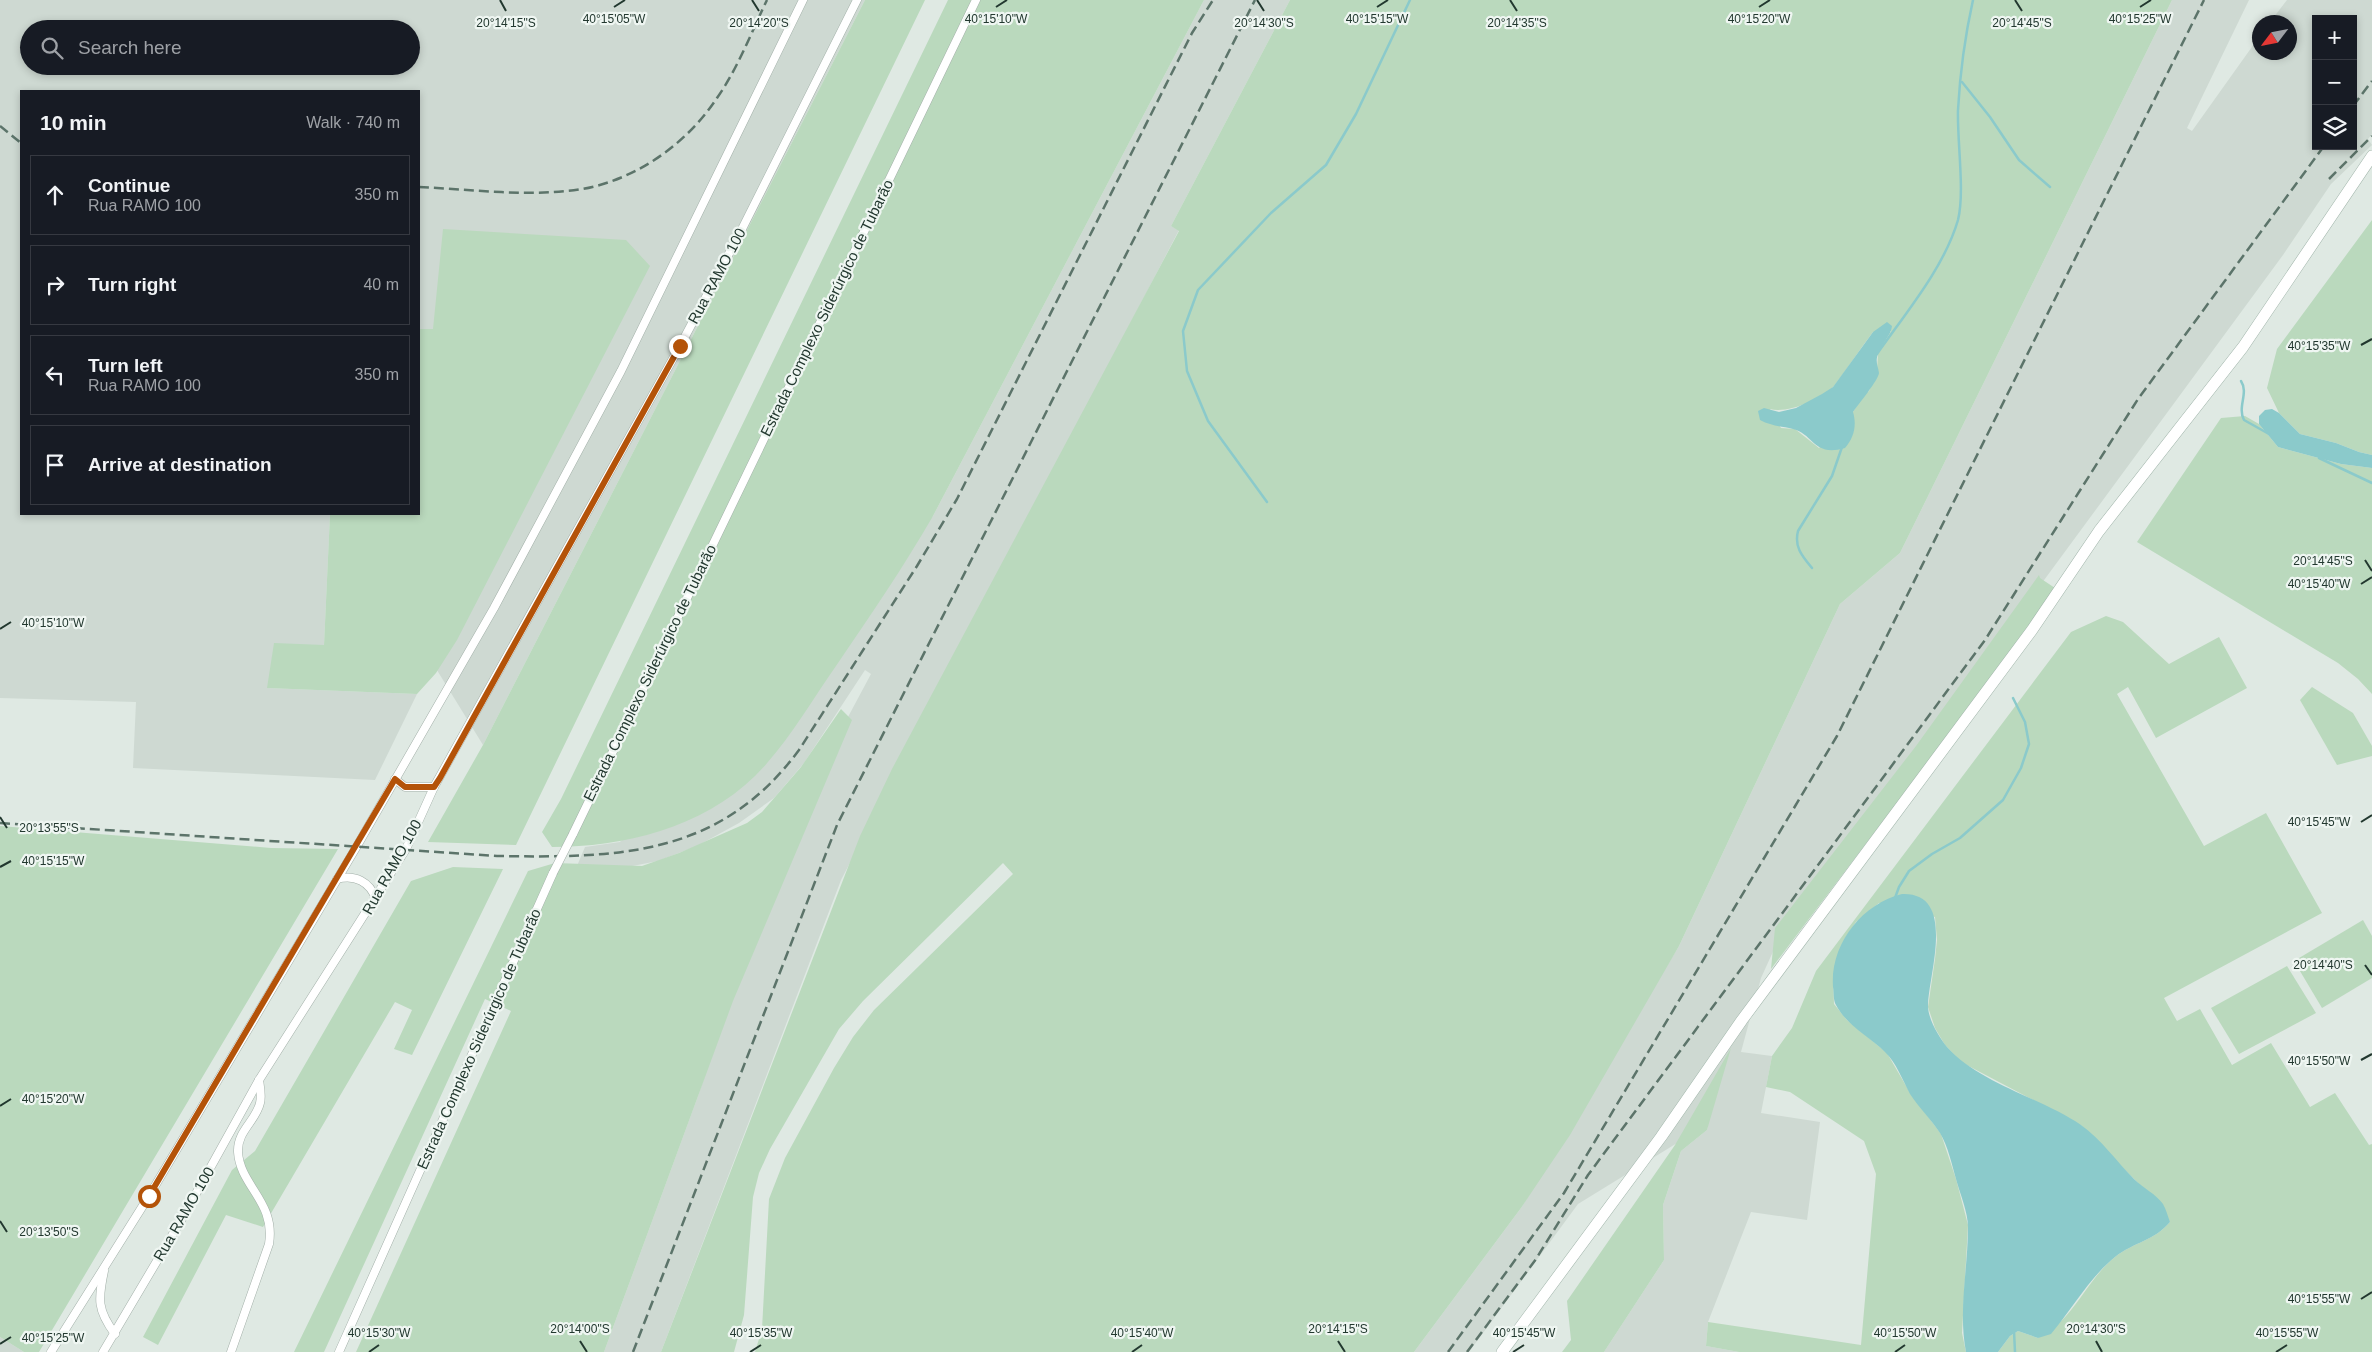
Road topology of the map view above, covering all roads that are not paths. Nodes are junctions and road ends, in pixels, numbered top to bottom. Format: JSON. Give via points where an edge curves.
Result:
{"nodes":[{"id":1,"x":803,"y":0,"type":"edge"},
{"id":2,"x":857,"y":0,"type":"edge"},
{"id":3,"x":976,"y":0,"type":"edge"},
{"id":4,"x":2372,"y":156,"type":"edge"},
{"id":5,"x":395,"y":779,"type":"junction"},
{"id":6,"x":434,"y":787,"type":"junction"},
{"id":7,"x":337,"y":879,"type":"junction"},
{"id":8,"x":376,"y":899,"type":"junction"},
{"id":9,"x":259,"y":1080,"type":"junction"},
{"id":10,"x":106,"y":1264,"type":"junction"},
{"id":11,"x":115,"y":1334,"type":"junction"},
{"id":12,"x":51,"y":1352,"type":"edge"},
{"id":13,"x":103,"y":1352,"type":"edge"},
{"id":14,"x":231,"y":1352,"type":"edge"},
{"id":15,"x":339,"y":1352,"type":"edge"},
{"id":16,"x":1502,"y":1352,"type":"edge"}],
"edges":[{"from":1,"to":5,"type":"street","via":[[559,490]]},
{"from":2,"to":6,"type":"street","name":"Rua RAMO 100","via":[[680,346]]},
{"from":3,"to":15,"type":"street","name":"Estrada Complexo Siderúrgico de Tubarão","bridge":true,"via":[[553,873]]},
{"from":4,"to":16,"type":"street","via":[[2243,347],[2099,531],[2032,630],[1742,1020],[1661,1137]]},
{"from":5,"to":6,"type":"street","via":[[405,787]]},
{"from":5,"to":7,"type":"street"},
{"from":6,"to":8,"type":"street","name":"Rua RAMO 100","via":[[406,849]]},
{"from":7,"to":8,"type":"street","via":[[361,880],[371,888]]},
{"from":7,"to":10,"type":"street"},
{"from":8,"to":9,"type":"street","name":"Rua RAMO 100"},
{"from":9,"to":11,"type":"street","name":"Rua RAMO 100"},
{"from":9,"to":14,"type":"street","via":[[260,1103],[242,1134],[238,1154],[270,1218],[272,1231]]},
{"from":10,"to":11,"type":"street","via":[[99,1294],[100,1307]]},
{"from":10,"to":12,"type":"street"},
{"from":11,"to":13,"type":"street","name":"Rua RAMO 100"}]}
